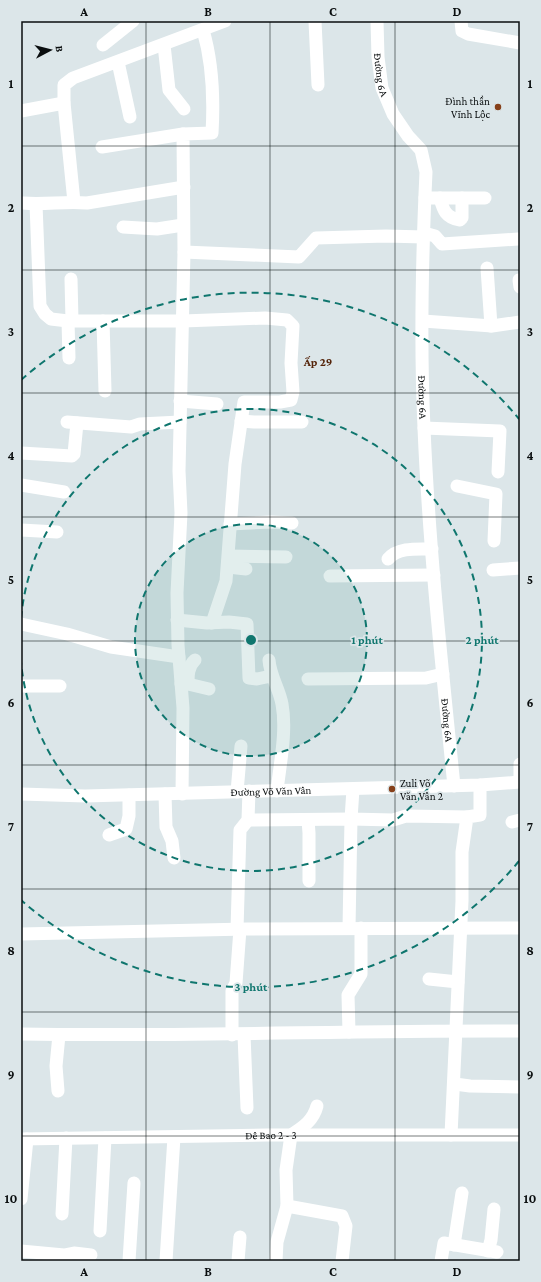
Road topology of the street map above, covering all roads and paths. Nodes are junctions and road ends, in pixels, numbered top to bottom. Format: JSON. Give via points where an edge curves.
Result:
{"nodes":[{"id":1,"x":133,"y":21,"type":"edge"},
{"id":2,"x":225,"y":21,"type":"edge"},
{"id":3,"x":315,"y":21,"type":"edge"},
{"id":4,"x":377,"y":21,"type":"edge"},
{"id":5,"x":461,"y":21,"type":"edge"},
{"id":6,"x":117,"y":26,"type":"edge"},
{"id":7,"x":202,"y":30,"type":"junction"},
{"id":8,"x":520,"y":43,"type":"edge"},
{"id":9,"x":103,"y":45,"type":"dead end"},
{"id":10,"x":164,"y":45,"type":"junction"},
{"id":11,"x":118,"y":62,"type":"junction"},
{"id":12,"x":318,"y":85,"type":"dead end"},
{"id":13,"x":64,"y":103,"type":"junction"},
{"id":14,"x":184,"y":109,"type":"dead end"},
{"id":15,"x":21,"y":111,"type":"edge"},
{"id":16,"x":130,"y":116,"type":"dead end"},
{"id":17,"x":183,"y":134,"type":"junction"},
{"id":18,"x":102,"y":147,"type":"dead end"},
{"id":19,"x":184,"y":187,"type":"junction"},
{"id":20,"x":425,"y":198,"type":"junction"},
{"id":21,"x":440,"y":198,"type":"junction"},
{"id":22,"x":462,"y":198,"type":"junction"},
{"id":23,"x":485,"y":198,"type":"dead end"},
{"id":24,"x":74,"y":202,"type":"junction"},
{"id":25,"x":183,"y":225,"type":"junction"},
{"id":26,"x":123,"y":227,"type":"dead end"},
{"id":27,"x":424,"y":235,"type":"junction"},
{"id":28,"x":518,"y":239,"type":"dead end"},
{"id":29,"x":184,"y":252,"type":"junction"},
{"id":30,"x":487,"y":268,"type":"dead end"},
{"id":31,"x":71,"y":279,"type":"dead end"},
{"id":32,"x":519,"y":320,"type":"edge"},
{"id":33,"x":70,"y":321,"type":"junction"},
{"id":34,"x":103,"y":321,"type":"junction"},
{"id":35,"x":183,"y":321,"type":"junction"},
{"id":36,"x":423,"y":321,"type":"junction"},
{"id":37,"x":491,"y":326,"type":"junction"},
{"id":38,"x":69,"y":358,"type":"dead end"},
{"id":39,"x":105,"y":391,"type":"dead end"},
{"id":40,"x":180,"y":401,"type":"junction"},
{"id":41,"x":217,"y":404,"type":"dead end"},
{"id":42,"x":241,"y":421,"type":"junction"},
{"id":43,"x":180,"y":422,"type":"junction"},
{"id":44,"x":302,"y":422,"type":"dead end"},
{"id":45,"x":424,"y":428,"type":"junction"},
{"id":46,"x":21,"y":454,"type":"edge"},
{"id":47,"x":498,"y":472,"type":"dead end"},
{"id":48,"x":21,"y":485,"type":"edge"},
{"id":49,"x":457,"y":486,"type":"dead end"},
{"id":50,"x":64,"y":492,"type":"dead end"},
{"id":51,"x":292,"y":522,"type":"dead end"},
{"id":52,"x":230,"y":524,"type":"junction"},
{"id":53,"x":21,"y":530,"type":"edge"},
{"id":54,"x":57,"y":532,"type":"dead end"},
{"id":55,"x":494,"y":541,"type":"dead end"},
{"id":56,"x":432,"y":549,"type":"junction"},
{"id":57,"x":286,"y":558,"type":"dead end"},
{"id":58,"x":388,"y":559,"type":"dead end"},
{"id":59,"x":228,"y":562,"type":"junction"},
{"id":60,"x":520,"y":568,"type":"edge"},
{"id":61,"x":246,"y":569,"type":"dead end"},
{"id":62,"x":493,"y":570,"type":"dead end"},
{"id":63,"x":434,"y":575,"type":"junction"},
{"id":64,"x":330,"y":576,"type":"dead end"},
{"id":65,"x":178,"y":620,"type":"junction"},
{"id":66,"x":212,"y":623,"type":"junction"},
{"id":67,"x":21,"y":624,"type":"edge"},
{"id":68,"x":179,"y":657,"type":"junction"},
{"id":69,"x":195,"y":660,"type":"dead end"},
{"id":70,"x":269,"y":660,"type":"dead end"},
{"id":71,"x":443,"y":674,"type":"junction"},
{"id":72,"x":271,"y":676,"type":"junction"},
{"id":73,"x":308,"y":679,"type":"dead end"},
{"id":74,"x":185,"y":684,"type":"junction"},
{"id":75,"x":21,"y":686,"type":"edge"},
{"id":76,"x":60,"y":686,"type":"dead end"},
{"id":77,"x":208,"y":689,"type":"dead end"},
{"id":78,"x":241,"y":746,"type":"dead end"},
{"id":79,"x":520,"y":764,"type":"edge"},
{"id":80,"x":520,"y":778,"type":"edge"},
{"id":81,"x":520,"y":782,"type":"edge"},
{"id":82,"x":480,"y":785,"type":"junction"},
{"id":83,"x":454,"y":786,"type":"junction"},
{"id":84,"x":353,"y":788,"type":"junction"},
{"id":85,"x":276,"y":791,"type":"junction"},
{"id":86,"x":243,"y":792,"type":"junction"},
{"id":87,"x":21,"y":794,"type":"edge"},
{"id":88,"x":165,"y":794,"type":"junction"},
{"id":89,"x":182,"y":794,"type":"junction"},
{"id":90,"x":129,"y":795,"type":"junction"},
{"id":91,"x":467,"y":817,"type":"junction"},
{"id":92,"x":351,"y":819,"type":"junction"},
{"id":93,"x":248,"y":820,"type":"junction"},
{"id":94,"x":308,"y":820,"type":"junction"},
{"id":95,"x":109,"y":835,"type":"dead end"},
{"id":96,"x":174,"y":858,"type":"dead end"},
{"id":97,"x":309,"y":881,"type":"dead end"},
{"id":98,"x":355,"y":928,"type":"junction"},
{"id":99,"x":460,"y":928,"type":"junction"},
{"id":100,"x":520,"y":928,"type":"edge"},
{"id":101,"x":238,"y":929,"type":"junction"},
{"id":102,"x":21,"y":934,"type":"edge"},
{"id":103,"x":429,"y":979,"type":"dead end"},
{"id":104,"x":458,"y":982,"type":"junction"},
{"id":105,"x":456,"y":1030,"type":"junction"},
{"id":106,"x":520,"y":1031,"type":"edge"},
{"id":107,"x":349,"y":1032,"type":"junction"},
{"id":108,"x":21,"y":1034,"type":"edge"},
{"id":109,"x":58,"y":1035,"type":"junction"},
{"id":110,"x":238,"y":1035,"type":"junction"},
{"id":111,"x":455,"y":1084,"type":"junction"},
{"id":112,"x":520,"y":1087,"type":"edge"},
{"id":113,"x":58,"y":1091,"type":"dead end"},
{"id":114,"x":317,"y":1106,"type":"dead end"},
{"id":115,"x":247,"y":1108,"type":"dead end"},
{"id":116,"x":291,"y":1135,"type":"junction"},
{"id":117,"x":451,"y":1135,"type":"junction"},
{"id":118,"x":520,"y":1135,"type":"edge"},
{"id":119,"x":174,"y":1137,"type":"junction"},
{"id":120,"x":66,"y":1138,"type":"junction"},
{"id":121,"x":105,"y":1138,"type":"junction"},
{"id":122,"x":24,"y":1139,"type":"edge"},
{"id":123,"x":134,"y":1183,"type":"dead end"},
{"id":124,"x":462,"y":1193,"type":"dead end"},
{"id":125,"x":21,"y":1199,"type":"edge"},
{"id":126,"x":287,"y":1206,"type":"junction"},
{"id":127,"x":494,"y":1209,"type":"dead end"},
{"id":128,"x":62,"y":1214,"type":"dead end"},
{"id":129,"x":100,"y":1231,"type":"dead end"},
{"id":130,"x":240,"y":1237,"type":"dead end"},
{"id":131,"x":454,"y":1245,"type":"junction"},
{"id":132,"x":21,"y":1251,"type":"edge"},
{"id":133,"x":91,"y":1255,"type":"dead end"},
{"id":134,"x":64,"y":1258,"type":"edge"},
{"id":135,"x":130,"y":1261,"type":"edge"},
{"id":136,"x":166,"y":1261,"type":"edge"},
{"id":137,"x":238,"y":1261,"type":"edge"},
{"id":138,"x":276,"y":1261,"type":"edge"},
{"id":139,"x":342,"y":1261,"type":"edge"},
{"id":140,"x":441,"y":1261,"type":"edge"}],
"edges":[{"from":1,"to":6,"type":"street"},
{"from":2,"to":7,"type":"street"},
{"from":3,"to":12,"type":"street"},
{"from":4,"to":20,"type":"street","name":"Đường 6A","via":[[382,88],[393,114],[421,150],[426,172]]},
{"from":5,"to":8,"type":"street","via":[[462,31],[468,34]]},
{"from":6,"to":9,"type":"street"},
{"from":7,"to":10,"type":"street"},
{"from":7,"to":17,"type":"street","via":[[208,50],[211,79],[212,133]]},
{"from":10,"to":11,"type":"street"},
{"from":10,"to":14,"type":"street","via":[[169,90]]},
{"from":11,"to":13,"type":"street","via":[[73,78],[64,85]]},
{"from":11,"to":16,"type":"street"},
{"from":13,"to":15,"type":"street"},
{"from":13,"to":24,"type":"street"},
{"from":17,"to":18,"type":"street"},
{"from":17,"to":19,"type":"street"},
{"from":19,"to":24,"type":"street","via":[[87,203]]},
{"from":19,"to":25,"type":"street"},
{"from":20,"to":21,"type":"street"},
{"from":20,"to":27,"type":"street","name":"Đường 6A"},
{"from":21,"to":22,"type":"street"},
{"from":21,"to":22,"type":"street","via":[[444,212],[452,219],[460,220]]},
{"from":22,"to":23,"type":"street"},
{"from":24,"to":33,"type":"street","via":[[29,204],[40,306],[51,319]]},
{"from":25,"to":26,"type":"street","via":[[157,229]]},
{"from":25,"to":29,"type":"street"},
{"from":27,"to":28,"type":"street","via":[[435,236],[442,244]]},
{"from":27,"to":29,"type":"street","via":[[316,238],[299,257]]},
{"from":27,"to":36,"type":"street","name":"Đường 6A"},
{"from":29,"to":35,"type":"street"},
{"from":30,"to":37,"type":"street"},
{"from":31,"to":33,"type":"street"},
{"from":32,"to":37,"type":"street"},
{"from":33,"to":34,"type":"street"},
{"from":33,"to":38,"type":"street"},
{"from":34,"to":35,"type":"street"},
{"from":34,"to":39,"type":"street"},
{"from":35,"to":40,"type":"street"},
{"from":35,"to":42,"type":"street","via":[[264,318],[287,320],[293,326],[291,400],[244,402]]},
{"from":36,"to":37,"type":"street"},
{"from":36,"to":45,"type":"street","name":"Đường 6A"},
{"from":40,"to":41,"type":"street"},
{"from":40,"to":43,"type":"street"},
{"from":42,"to":44,"type":"street"},
{"from":42,"to":52,"type":"street"},
{"from":43,"to":46,"type":"street","via":[[140,424],[131,427],[72,422],[72,456]]},
{"from":43,"to":65,"type":"street"},
{"from":45,"to":47,"type":"street","via":[[500,431]]},
{"from":45,"to":56,"type":"street","name":"Đường 6A"},
{"from":48,"to":50,"type":"street"},
{"from":49,"to":55,"type":"street","via":[[496,494]]},
{"from":51,"to":52,"type":"street"},
{"from":52,"to":59,"type":"street"},
{"from":53,"to":54,"type":"street"},
{"from":56,"to":58,"type":"street","via":[[404,550],[393,553]]},
{"from":56,"to":63,"type":"street","name":"Đường 6A"},
{"from":57,"to":59,"type":"street"},
{"from":59,"to":61,"type":"street"},
{"from":59,"to":66,"type":"street","via":[[226,581]]},
{"from":60,"to":62,"type":"street"},
{"from":63,"to":64,"type":"street"},
{"from":63,"to":71,"type":"street","name":"Đường 6A"},
{"from":65,"to":66,"type":"street"},
{"from":65,"to":68,"type":"street"},
{"from":66,"to":72,"type":"street","via":[[247,624],[249,678]]},
{"from":67,"to":68,"type":"street","via":[[111,647]]},
{"from":68,"to":74,"type":"street"},
{"from":69,"to":74,"type":"street"},
{"from":70,"to":72,"type":"street"},
{"from":71,"to":73,"type":"street","via":[[426,678]]},
{"from":71,"to":83,"type":"street","name":"Đường 6A"},
{"from":72,"to":85,"type":"street","via":[[282,705],[283,731]]},
{"from":74,"to":77,"type":"street"},
{"from":74,"to":89,"type":"street"},
{"from":75,"to":76,"type":"street"},
{"from":78,"to":86,"type":"street"},
{"from":79,"to":80,"type":"street"},
{"from":81,"to":82,"type":"street","name":"Đường Võ Văn Vân"},
{"from":82,"to":83,"type":"street","name":"Đường Võ Văn Vân"},
{"from":82,"to":91,"type":"street","via":[[480,815]]},
{"from":83,"to":84,"type":"street","name":"Đường Võ Văn Vân"},
{"from":84,"to":85,"type":"street","name":"Đường Võ Văn Vân"},
{"from":84,"to":92,"type":"street"},
{"from":85,"to":86,"type":"street","name":"Đường Võ Văn Vân"},
{"from":86,"to":89,"type":"street","name":"Đường Võ Văn Vân"},
{"from":86,"to":93,"type":"street"},
{"from":87,"to":90,"type":"street","name":"Đường Võ Văn Vân","via":[[69,797]]},
{"from":88,"to":89,"type":"street","name":"Đường Võ Văn Vân"},
{"from":88,"to":90,"type":"street","name":"Đường Võ Văn Vân"},
{"from":88,"to":96,"type":"street","via":[[166,828],[172,841]]},
{"from":90,"to":95,"type":"street","via":[[126,829]]},
{"from":91,"to":92,"type":"street","via":[[406,816],[393,820]]},
{"from":91,"to":99,"type":"street","via":[[462,852]]},
{"from":92,"to":94,"type":"street"},
{"from":92,"to":98,"type":"street"},
{"from":93,"to":94,"type":"street"},
{"from":93,"to":101,"type":"street","via":[[240,830]]},
{"from":94,"to":97,"type":"street"},
{"from":98,"to":99,"type":"street"},
{"from":98,"to":101,"type":"street"},
{"from":98,"to":107,"type":"street","via":[[361,974],[348,995]]},
{"from":99,"to":100,"type":"street"},
{"from":99,"to":104,"type":"street"},
{"from":101,"to":102,"type":"street"},
{"from":101,"to":110,"type":"street","via":[[236,983],[232,991]]},
{"from":103,"to":104,"type":"street"},
{"from":104,"to":105,"type":"street"},
{"from":105,"to":106,"type":"street"},
{"from":105,"to":107,"type":"street"},
{"from":105,"to":111,"type":"street"},
{"from":107,"to":110,"type":"street"},
{"from":108,"to":109,"type":"street"},
{"from":109,"to":110,"type":"street"},
{"from":109,"to":113,"type":"street"},
{"from":110,"to":115,"type":"street"},
{"from":111,"to":112,"type":"street"},
{"from":111,"to":117,"type":"street"},
{"from":114,"to":116,"type":"street","via":[[315,1115],[309,1122]]},
{"from":116,"to":117,"type":"street","name":"Đê Bao 2 - 3"},
{"from":116,"to":119,"type":"street","name":"Đê Bao 2 - 3"},
{"from":116,"to":126,"type":"street","via":[[286,1170]]},
{"from":117,"to":118,"type":"street","name":"Đê Bao 2 - 3"},
{"from":119,"to":121,"type":"street","name":"Đê Bao 2 - 3"},
{"from":119,"to":136,"type":"street"},
{"from":120,"to":121,"type":"street","name":"Đê Bao 2 - 3"},
{"from":120,"to":122,"type":"street","name":"Đê Bao 2 - 3"},
{"from":120,"to":128,"type":"street"},
{"from":121,"to":129,"type":"street"},
{"from":122,"to":125,"type":"street"},
{"from":123,"to":135,"type":"street"},
{"from":124,"to":131,"type":"street"},
{"from":126,"to":138,"type":"street","via":[[277,1242]]},
{"from":126,"to":139,"type":"street","via":[[342,1216],[346,1226]]},
{"from":127,"to":131,"type":"street","via":[[492,1251]]},
{"from":130,"to":137,"type":"street"},
{"from":131,"to":140,"type":"street","via":[[444,1243]]},
{"from":132,"to":134,"type":"street"},
{"from":133,"to":134,"type":"street","via":[[74,1253]]}]}
